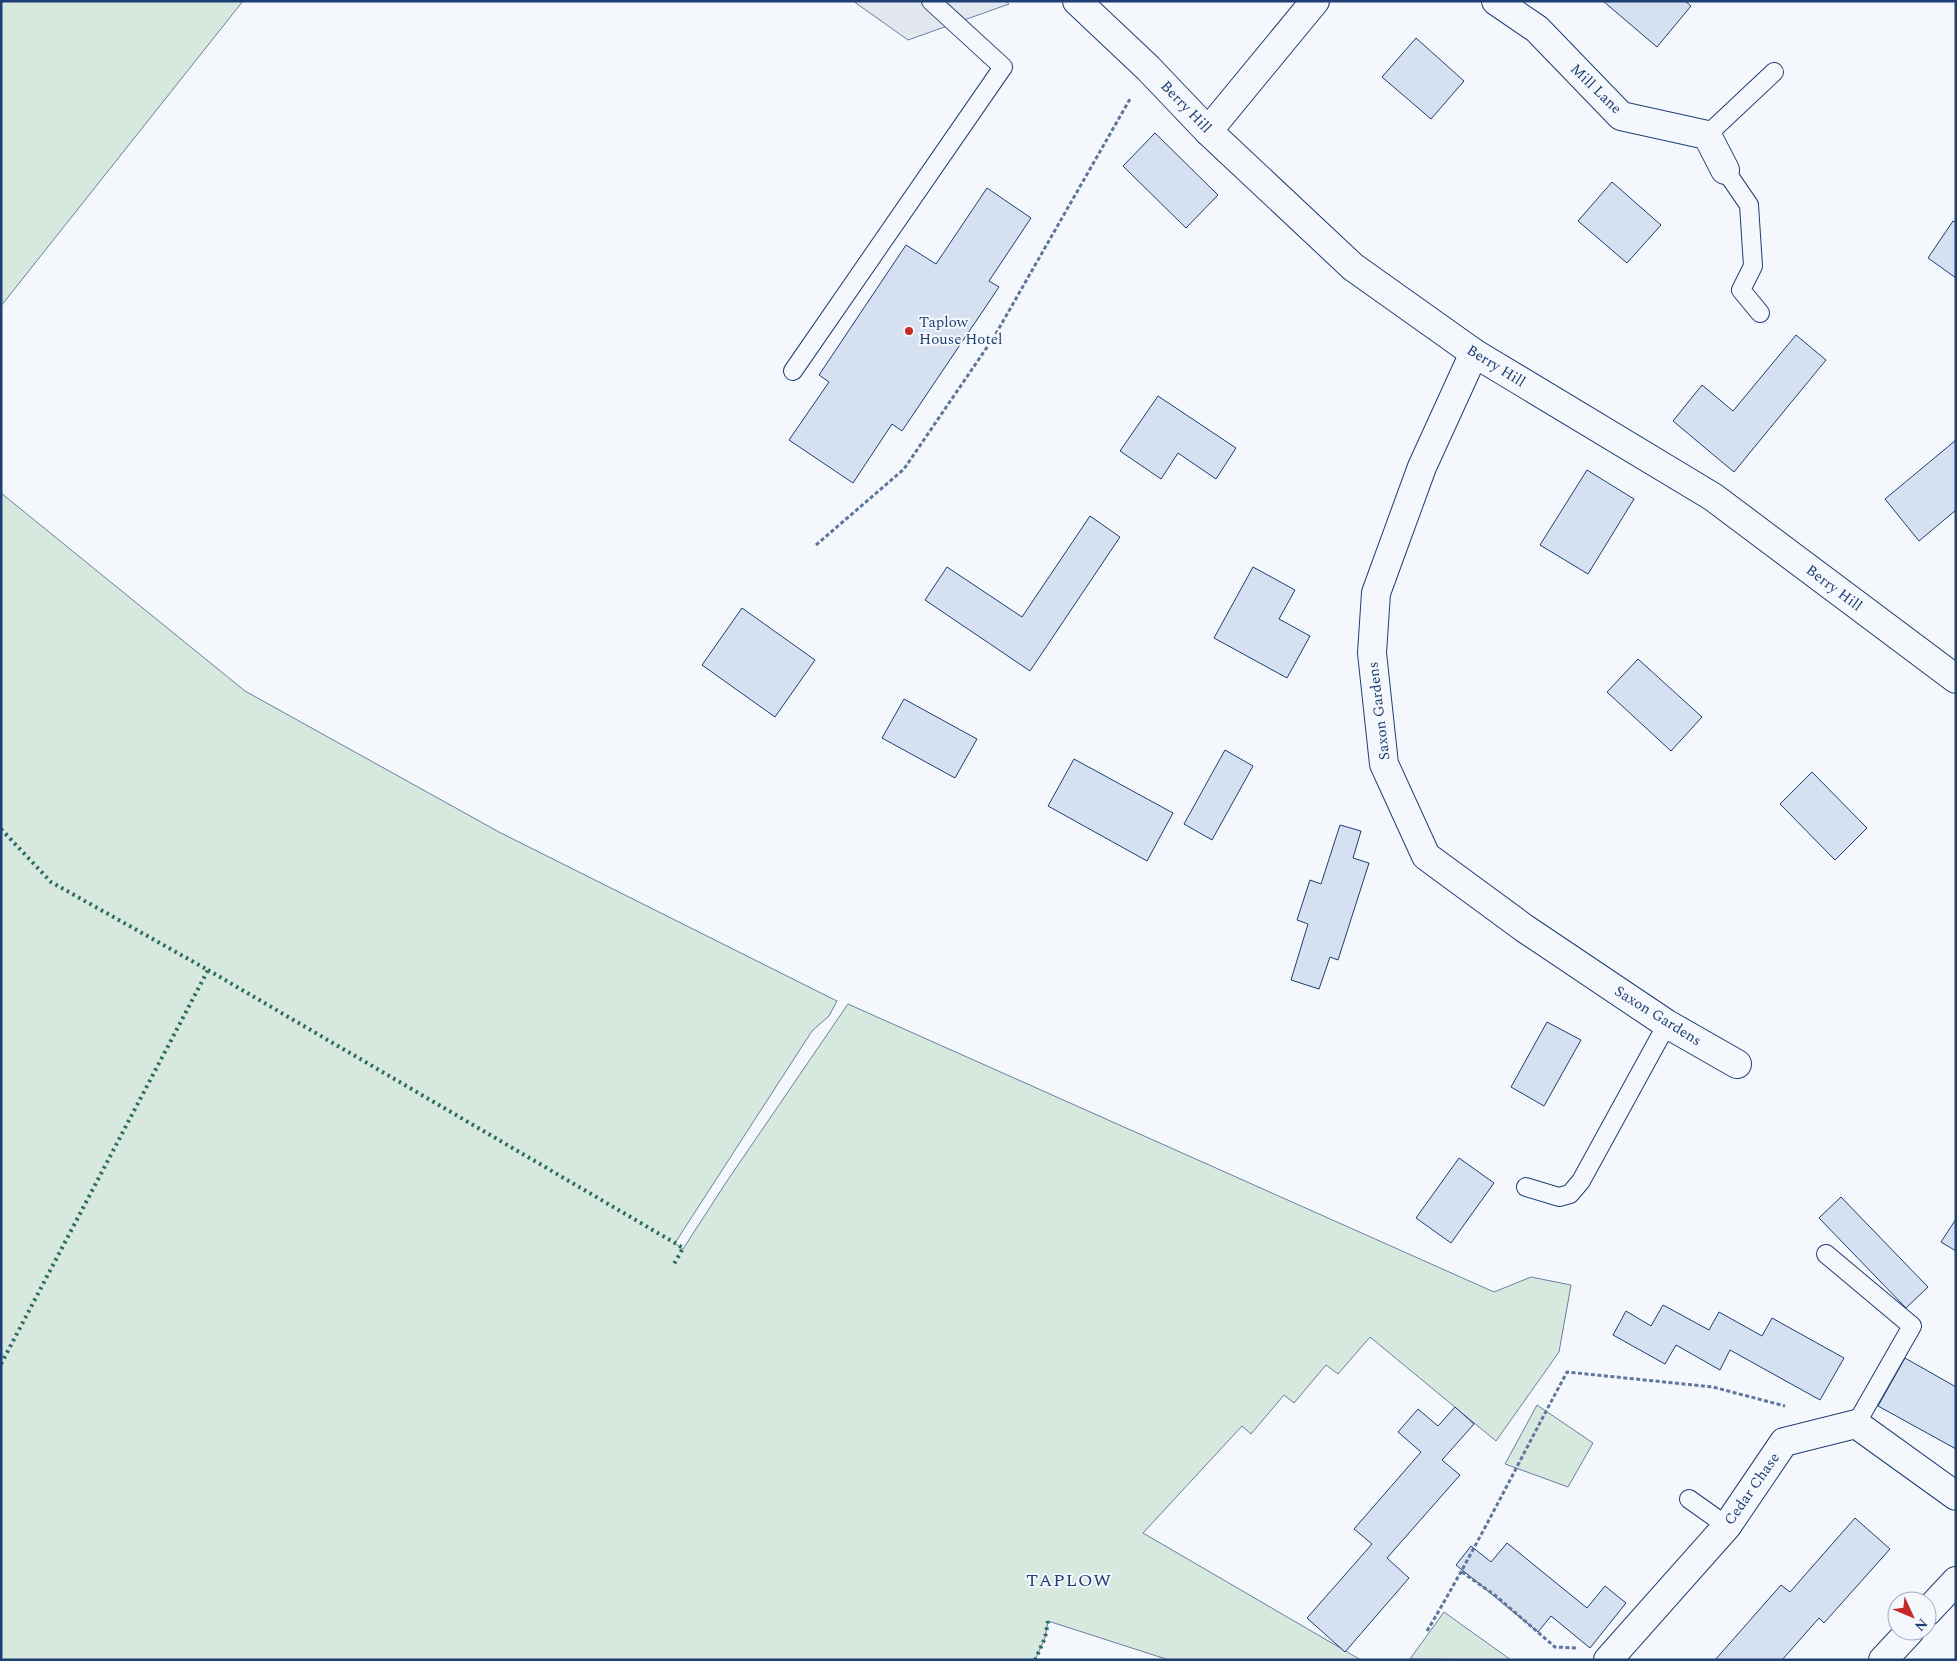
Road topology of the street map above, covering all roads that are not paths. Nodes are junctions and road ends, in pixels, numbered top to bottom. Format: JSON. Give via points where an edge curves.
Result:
{"nodes":[{"id":1,"x":931,"y":1,"type":"edge"},
{"id":2,"x":1077,"y":1,"type":"edge"},
{"id":3,"x":1315,"y":1,"type":"edge"},
{"id":4,"x":1496,"y":1,"type":"edge"},
{"id":5,"x":1774,"y":72,"type":"dead end"},
{"id":6,"x":1208,"y":131,"type":"junction"},
{"id":7,"x":1707,"y":135,"type":"junction"},
{"id":8,"x":1725,"y":170,"type":"joint"},
{"id":9,"x":1760,"y":313,"type":"dead end"},
{"id":10,"x":1474,"y":353,"type":"junction"},
{"id":11,"x":793,"y":371,"type":"dead end"},
{"id":12,"x":1954,"y":674,"type":"edge"},
{"id":13,"x":1667,"y":1024,"type":"junction"},
{"id":14,"x":1737,"y":1064,"type":"dead end"},
{"id":15,"x":1526,"y":1187,"type":"dead end"},
{"id":16,"x":1826,"y":1254,"type":"dead end"},
{"id":17,"x":1856,"y":1424,"type":"junction"},
{"id":18,"x":1956,"y":1496,"type":"edge"},
{"id":19,"x":1689,"y":1499,"type":"dead end"},
{"id":20,"x":1727,"y":1526,"type":"junction"},
{"id":21,"x":1956,"y":1581,"type":"edge"},
{"id":22,"x":1937,"y":1601,"type":"edge"},
{"id":23,"x":1901,"y":1641,"type":"edge"},
{"id":24,"x":1612,"y":1654,"type":"edge"},
{"id":25,"x":1883,"y":1660,"type":"edge"}],
"edges":[{"from":1,"to":11,"type":"lane","via":[[1003,67]]},
{"from":2,"to":6,"type":"street","name":"Berry Hill"},
{"from":3,"to":6,"type":"street"},
{"from":4,"to":7,"type":"street","name":"Mill Lane","via":[[1536,29],[1621,116]]},
{"from":5,"to":7,"type":"lane"},
{"from":6,"to":10,"type":"street","name":"Berry Hill","via":[[1353,267]]},
{"from":7,"to":8,"type":"street"},
{"from":8,"to":9,"type":"lane","via":[[1749,205],[1753,266],[1741,290]]},
{"from":10,"to":12,"type":"street","name":"Berry Hill","via":[[1713,497]]},
{"from":10,"to":13,"type":"street","name":"Saxon Gardens","via":[[1422,467],[1376,593],[1372,654],[1384,764],[1426,856],[1524,928]]},
{"from":13,"to":14,"type":"street","name":"Saxon Gardens"},
{"from":13,"to":15,"type":"lane","via":[[1581,1181],[1570,1194],[1559,1197]]},
{"from":16,"to":17,"type":"lane","via":[[1912,1326]]},
{"from":17,"to":18,"type":"street"},
{"from":17,"to":20,"type":"street","name":"Cedar Chase","via":[[1784,1442]]},
{"from":19,"to":20,"type":"lane"},
{"from":20,"to":24,"type":"street","name":"Cedar Chase"},
{"from":21,"to":22,"type":"street"},
{"from":23,"to":25,"type":"street"}]}
